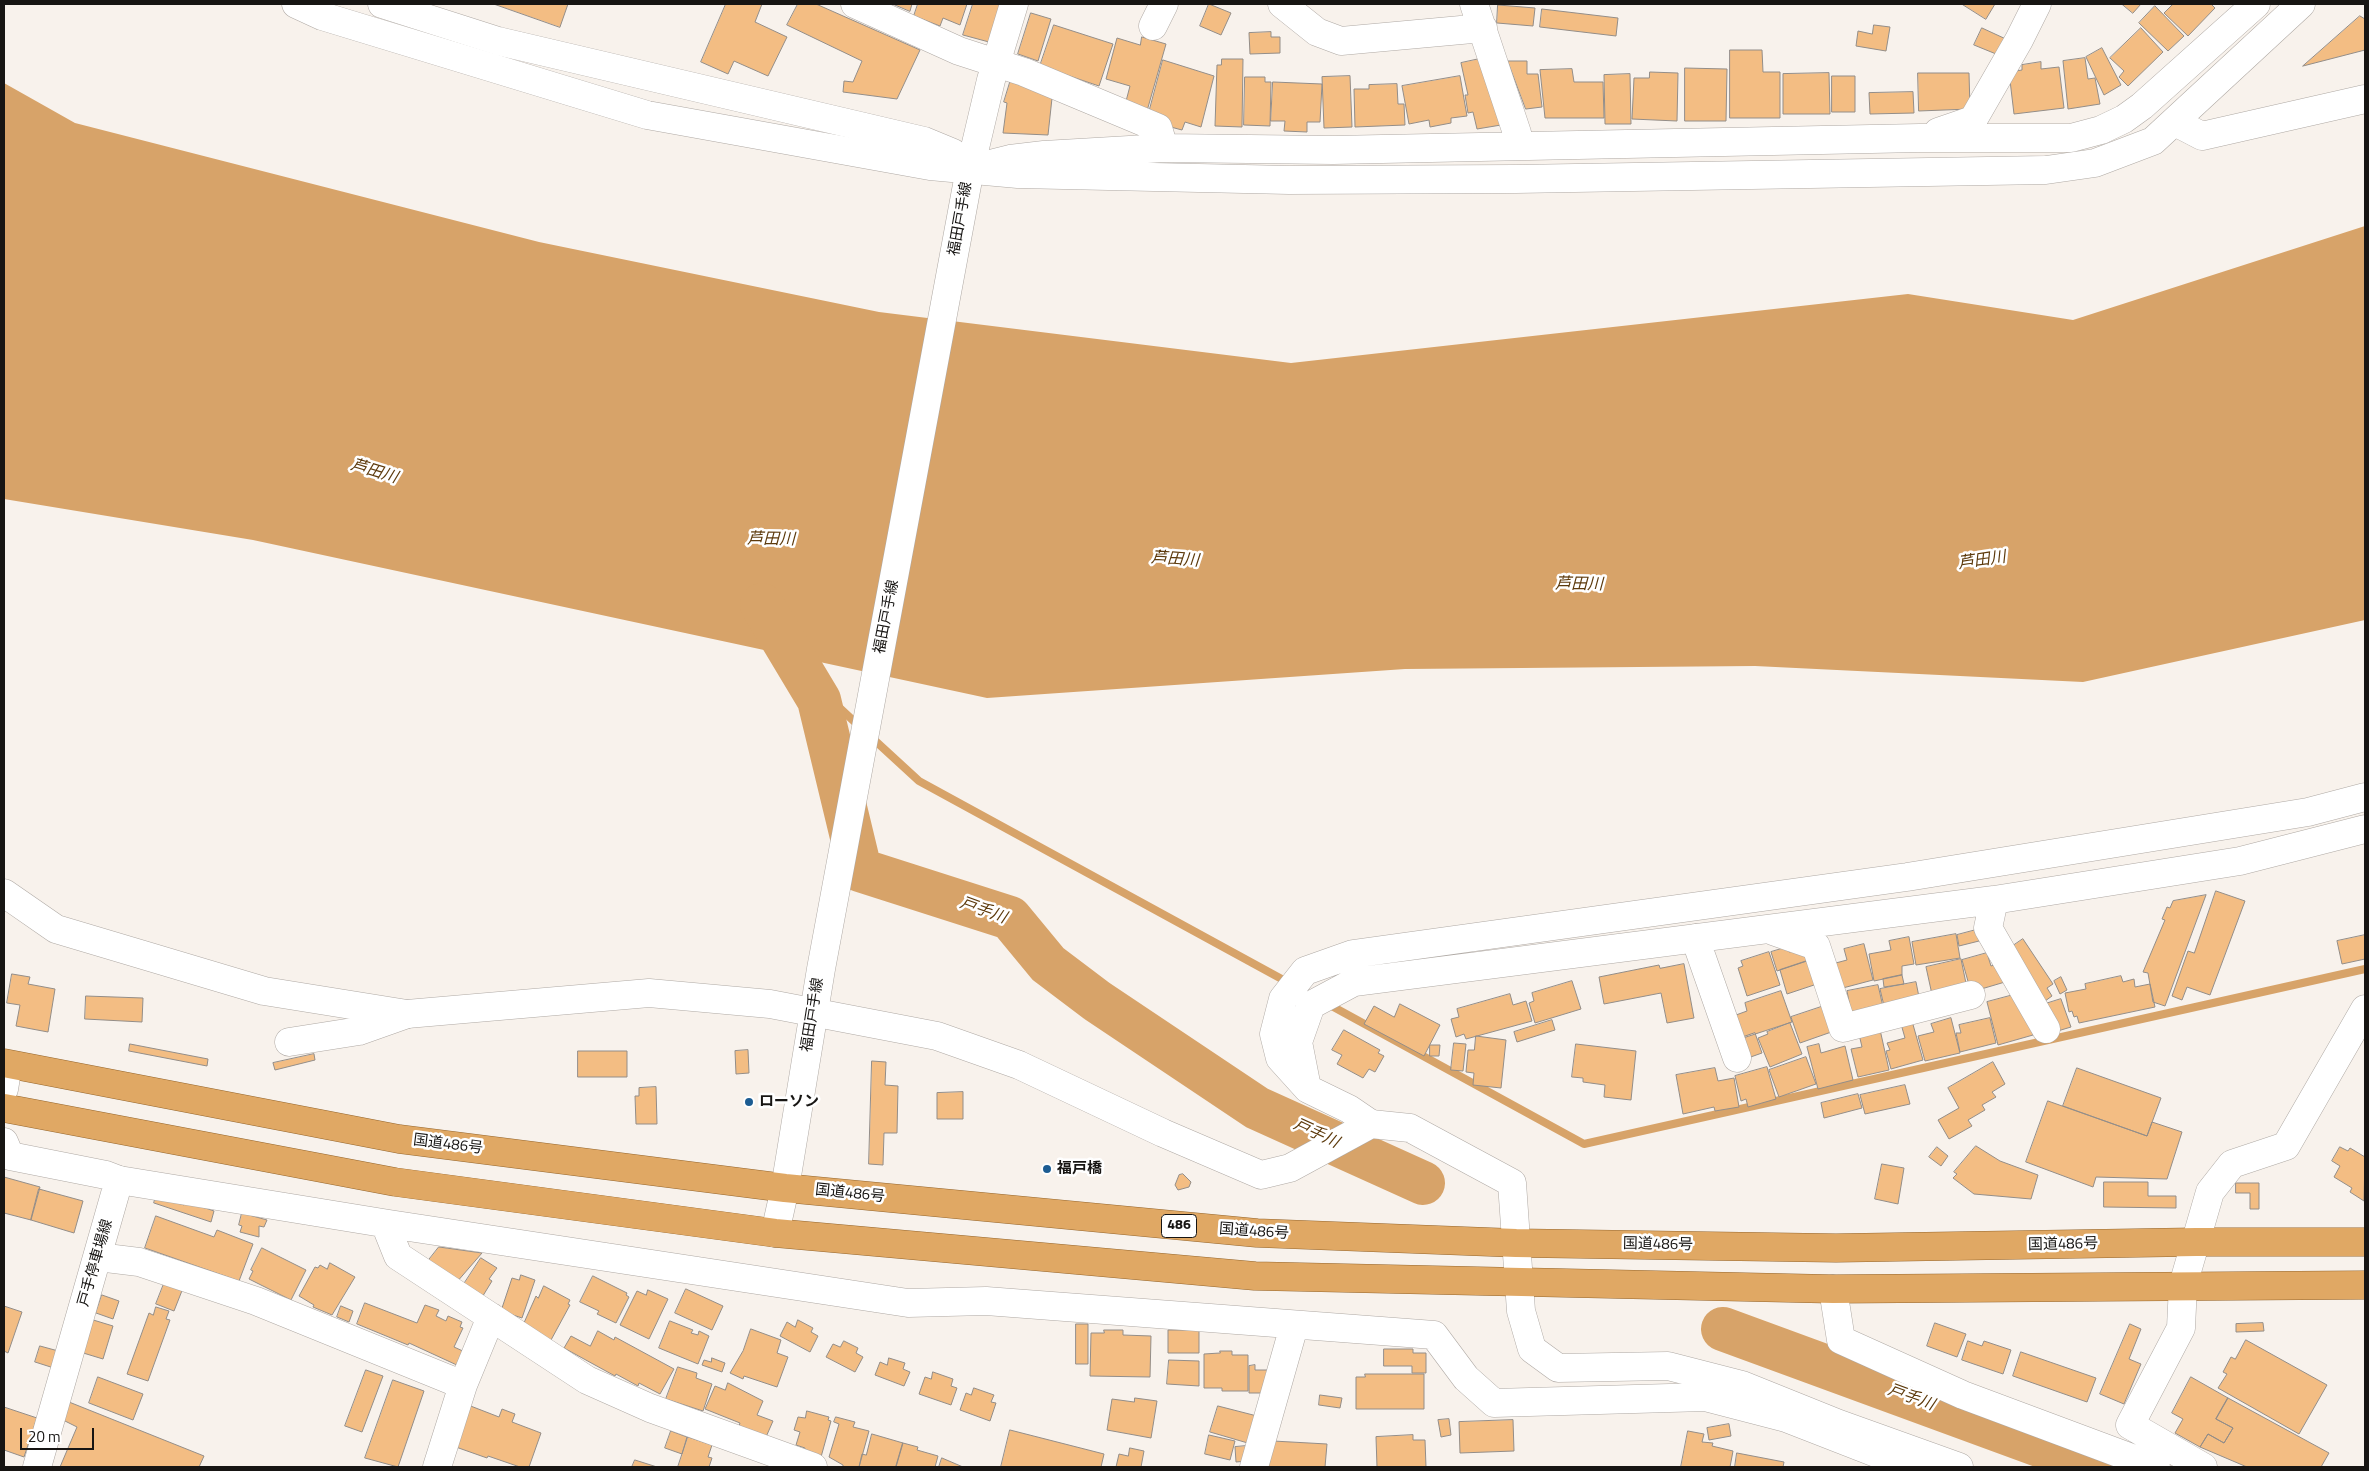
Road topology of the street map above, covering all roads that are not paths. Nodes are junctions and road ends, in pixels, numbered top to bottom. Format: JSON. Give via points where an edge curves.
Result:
{"nodes":[{"id":1,"x":296,"y":4,"type":"edge"},
{"id":2,"x":382,"y":4,"type":"edge"},
{"id":3,"x":855,"y":4,"type":"edge"},
{"id":4,"x":1014,"y":4,"type":"edge"},
{"id":5,"x":1282,"y":4,"type":"edge"},
{"id":6,"x":2037,"y":4,"type":"edge"},
{"id":7,"x":2256,"y":4,"type":"edge"},
{"id":8,"x":2301,"y":4,"type":"edge"},
{"id":9,"x":1478,"y":16,"type":"edge"},
{"id":10,"x":996,"y":63,"type":"junction"},
{"id":11,"x":2365,"y":99,"type":"edge"},
{"id":12,"x":2175,"y":122,"type":"junction"},
{"id":13,"x":1920,"y":138,"type":"junction"},
{"id":14,"x":1519,"y":145,"type":"junction"},
{"id":15,"x":1164,"y":148,"type":"junction"},
{"id":16,"x":969,"y":176,"type":"junction"},
{"id":17,"x":2365,"y":797,"type":"edge"},
{"id":18,"x":2365,"y":829,"type":"edge"},
{"id":19,"x":4,"y":893,"type":"edge"},
{"id":20,"x":1994,"y":900,"type":"junction"},
{"id":21,"x":1767,"y":929,"type":"junction"},
{"id":22,"x":1695,"y":938,"type":"junction"},
{"id":23,"x":1971,"y":996,"type":"dead end"},
{"id":24,"x":2365,"y":1010,"type":"edge"},
{"id":25,"x":814,"y":1012,"type":"junction"},
{"id":26,"x":407,"y":1014,"type":"junction"},
{"id":27,"x":2046,"y":1029,"type":"dead end"},
{"id":28,"x":289,"y":1042,"type":"dead end"},
{"id":29,"x":1737,"y":1058,"type":"dead end"},
{"id":30,"x":5,"y":1072,"type":"edge"},
{"id":31,"x":1308,"y":1089,"type":"junction"},
{"id":32,"x":4,"y":1108,"type":"edge"},
{"id":33,"x":1371,"y":1124,"type":"junction"},
{"id":34,"x":4,"y":1142,"type":"edge"},
{"id":35,"x":119,"y":1180,"type":"junction"},
{"id":36,"x":785,"y":1188,"type":"junction"},
{"id":37,"x":388,"y":1224,"type":"junction"},
{"id":38,"x":775,"y":1233,"type":"junction"},
{"id":39,"x":2196,"y":1242,"type":"junction"},
{"id":40,"x":2365,"y":1242,"type":"edge"},
{"id":41,"x":1516,"y":1243,"type":"junction"},
{"id":42,"x":98,"y":1257,"type":"junction"},
{"id":43,"x":1519,"y":1283,"type":"junction"},
{"id":44,"x":2183,"y":1285,"type":"junction"},
{"id":45,"x":2365,"y":1285,"type":"edge"},
{"id":46,"x":1833,"y":1289,"type":"junction"},
{"id":47,"x":491,"y":1317,"type":"junction"},
{"id":48,"x":1294,"y":1326,"type":"junction"},
{"id":49,"x":463,"y":1385,"type":"junction"},
{"id":50,"x":1926,"y":1464,"type":"edge"},
{"id":51,"x":37,"y":1467,"type":"edge"},
{"id":52,"x":437,"y":1467,"type":"edge"},
{"id":53,"x":813,"y":1467,"type":"edge"},
{"id":54,"x":1254,"y":1467,"type":"edge"},
{"id":55,"x":1959,"y":1467,"type":"edge"},
{"id":56,"x":2156,"y":1467,"type":"edge"},
{"id":57,"x":2203,"y":1467,"type":"edge"}],
"edges":[{"from":1,"to":16,"type":"street","via":[[322,16],[647,115],[920,164]]},
{"from":2,"to":16,"type":"street","via":[[498,41],[924,141],[953,153]]},
{"from":3,"to":10,"type":"street","via":[[959,51]]},
{"from":4,"to":10,"type":"street","name":"福田戸手線"},
{"from":5,"to":9,"type":"street","via":[[1317,32],[1341,41]]},
{"from":6,"to":13,"type":"street","via":[[2020,40],[1973,120]]},
{"from":7,"to":13,"type":"street","via":[[2142,106],[2102,130],[2071,138]]},
{"from":8,"to":12,"type":"street"},
{"from":9,"to":14,"type":"street"},
{"from":10,"to":15,"type":"street","via":[[1158,128]]},
{"from":10,"to":16,"type":"street","name":"福田戸手線"},
{"from":11,"to":12,"type":"street","via":[[2202,136]]},
{"from":12,"to":16,"type":"street","via":[[2153,141],[2095,163],[2046,170],[1516,179]]},
{"from":13,"to":14,"type":"street"},
{"from":14,"to":15,"type":"street","via":[[1333,150]]},
{"from":15,"to":16,"type":"street","via":[[1010,159]]},
{"from":16,"to":25,"type":"street","name":"福田戸手線"},
{"from":17,"to":31,"type":"street","via":[[2308,812],[1907,877],[1354,954],[1305,971],[1283,999],[1274,1034],[1280,1058]]},
{"from":18,"to":20,"type":"street","via":[[2240,861]]},
{"from":19,"to":26,"type":"street","via":[[56,929],[264,991]]},
{"from":20,"to":21,"type":"street"},
{"from":20,"to":27,"type":"street","via":[[1988,928]]},
{"from":21,"to":22,"type":"street"},
{"from":21,"to":23,"type":"street","via":[[1816,946],[1843,1028]]},
{"from":22,"to":29,"type":"street"},
{"from":22,"to":31,"type":"street","via":[[1354,982],[1311,1005],[1298,1042]]},
{"from":24,"to":39,"type":"street","via":[[2286,1146],[2232,1164],[2210,1192]]},
{"from":25,"to":26,"type":"street","via":[[770,1004],[649,993]]},
{"from":25,"to":33,"type":"street","via":[[937,1036],[1018,1065],[1162,1133],[1261,1175],[1290,1168]]},
{"from":25,"to":36,"type":"street","name":"福田戸手線"},
{"from":26,"to":28,"type":"street","via":[[359,1031]]},
{"from":30,"to":36,"type":"highway","name":"国道486号","number":"486","via":[[399,1138]]},
{"from":31,"to":33,"type":"street"},
{"from":32,"to":38,"type":"highway","via":[[395,1182]]},
{"from":33,"to":41,"type":"street","via":[[1410,1128],[1512,1183]]},
{"from":34,"to":35,"type":"street","via":[[10,1156]]},
{"from":35,"to":37,"type":"street"},
{"from":35,"to":42,"type":"street","name":"戸手停車場線"},
{"from":36,"to":38,"type":"street","name":"福田戸手線"},
{"from":36,"to":41,"type":"highway","name":"国道486号","number":"486","via":[[1257,1233]]},
{"from":37,"to":47,"type":"street","via":[[398,1256]]},
{"from":37,"to":48,"type":"street","via":[[908,1303],[986,1301]]},
{"from":38,"to":43,"type":"highway","via":[[1255,1276]]},
{"from":39,"to":40,"type":"highway","name":"国道486号","number":"486"},
{"from":39,"to":41,"type":"highway","name":"国道486号","number":"486","via":[[1836,1248]]},
{"from":39,"to":44,"type":"street"},
{"from":41,"to":43,"type":"street"},
{"from":42,"to":49,"type":"street","via":[[140,1262],[256,1300]]},
{"from":42,"to":51,"type":"street","name":"戸手停車場線"},
{"from":43,"to":46,"type":"highway"},
{"from":43,"to":50,"type":"street","via":[[1520,1311],[1532,1349],[1558,1368],[1668,1366],[1742,1385]]},
{"from":44,"to":45,"type":"highway"},
{"from":44,"to":46,"type":"highway"},
{"from":44,"to":57,"type":"street","via":[[2181,1328],[2130,1425]]},
{"from":46,"to":56,"type":"street","via":[[1841,1340],[1963,1394]]},
{"from":47,"to":49,"type":"street"},
{"from":47,"to":53,"type":"street","via":[[587,1380],[650,1408]]},
{"from":48,"to":50,"type":"street","via":[[1434,1335],[1466,1378],[1494,1403],[1705,1397],[1786,1418]]},
{"from":48,"to":54,"type":"street"},
{"from":49,"to":52,"type":"street"},
{"from":50,"to":55,"type":"street"}]}
